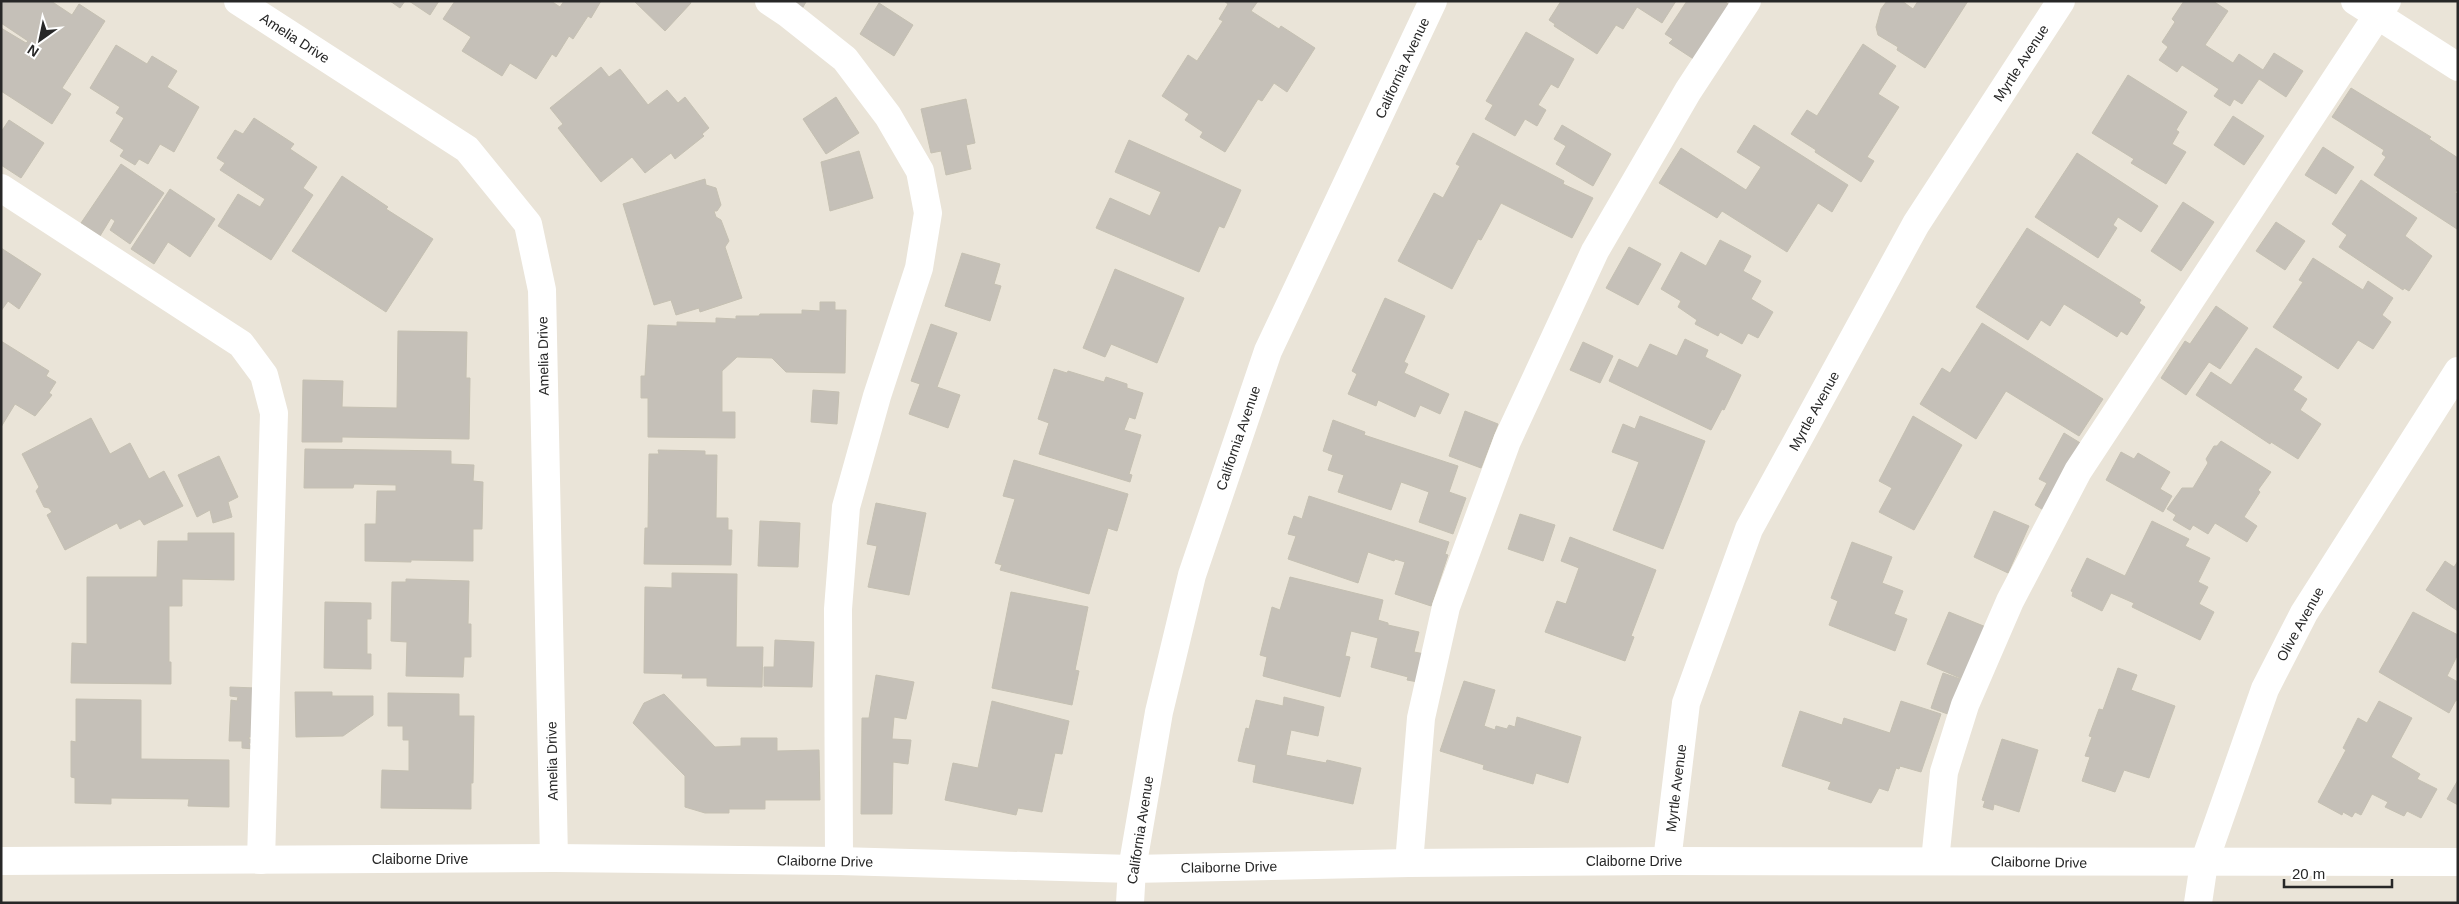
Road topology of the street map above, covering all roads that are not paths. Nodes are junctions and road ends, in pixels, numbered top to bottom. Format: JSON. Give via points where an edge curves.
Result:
{"nodes":[{"id":1,"x":238,"y":1,"type":"edge"},
{"id":2,"x":770,"y":1,"type":"edge"},
{"id":3,"x":1433,"y":1,"type":"edge"},
{"id":4,"x":1747,"y":1,"type":"edge"},
{"id":5,"x":2061,"y":1,"type":"edge"},
{"id":6,"x":2373,"y":6,"type":"edge"},
{"id":7,"x":2458,"y":67,"type":"edge"},
{"id":8,"x":1,"y":188,"type":"edge"},
{"id":9,"x":2458,"y":371,"type":"edge"},
{"id":10,"x":554,"y":858,"type":"junction"},
{"id":11,"x":261,"y":860,"type":"junction"},
{"id":12,"x":1,"y":861,"type":"edge"},
{"id":13,"x":838,"y":861,"type":"junction"},
{"id":14,"x":1667,"y":861,"type":"junction"},
{"id":15,"x":1935,"y":861,"type":"junction"},
{"id":16,"x":2458,"y":862,"type":"edge"},
{"id":17,"x":1409,"y":863,"type":"junction"},
{"id":18,"x":2204,"y":863,"type":"junction"},
{"id":19,"x":1132,"y":869,"type":"junction"},
{"id":20,"x":1130,"y":903,"type":"edge"},
{"id":21,"x":2198,"y":903,"type":"edge"}],
"edges":[{"from":1,"to":10,"type":"street","name":"Amelia Drive","via":[[467,149],[528,224],[542,290]]},
{"from":2,"to":13,"type":"street","via":[[844,59],[888,116],[920,171],[928,213],[919,268],[876,396],[846,507],[838,609]]},
{"from":3,"to":19,"type":"street","name":"California Avenue","via":[[1268,352],[1192,575],[1159,712]]},
{"from":4,"to":17,"type":"street","via":[[1688,90],[1596,251],[1507,441],[1446,607],[1421,718]]},
{"from":5,"to":14,"type":"street","name":"Myrtle Avenue","via":[[1916,224],[1749,528],[1686,703]]},
{"from":6,"to":7,"type":"street"},
{"from":6,"to":15,"type":"street","via":[[2078,471],[2010,601],[1965,705],[1944,772]]},
{"from":8,"to":11,"type":"street","via":[[241,344],[264,374],[274,412]]},
{"from":9,"to":18,"type":"street","name":"Olive Avenue","via":[[2304,613],[2265,689]]},
{"from":10,"to":11,"type":"street","name":"Claiborne Drive"},
{"from":10,"to":13,"type":"street","name":"Claiborne Drive"},
{"from":11,"to":12,"type":"street","name":"Claiborne Drive"},
{"from":13,"to":19,"type":"street","name":"Claiborne Drive"},
{"from":14,"to":15,"type":"street","name":"Claiborne Drive"},
{"from":14,"to":17,"type":"street","name":"Claiborne Drive"},
{"from":15,"to":18,"type":"street","name":"Claiborne Drive"},
{"from":16,"to":18,"type":"street","name":"Claiborne Drive"},
{"from":17,"to":19,"type":"street","name":"Claiborne Drive"},
{"from":18,"to":21,"type":"street","name":"Olive Avenue"},
{"from":19,"to":20,"type":"street","name":"California Avenue"}]}
